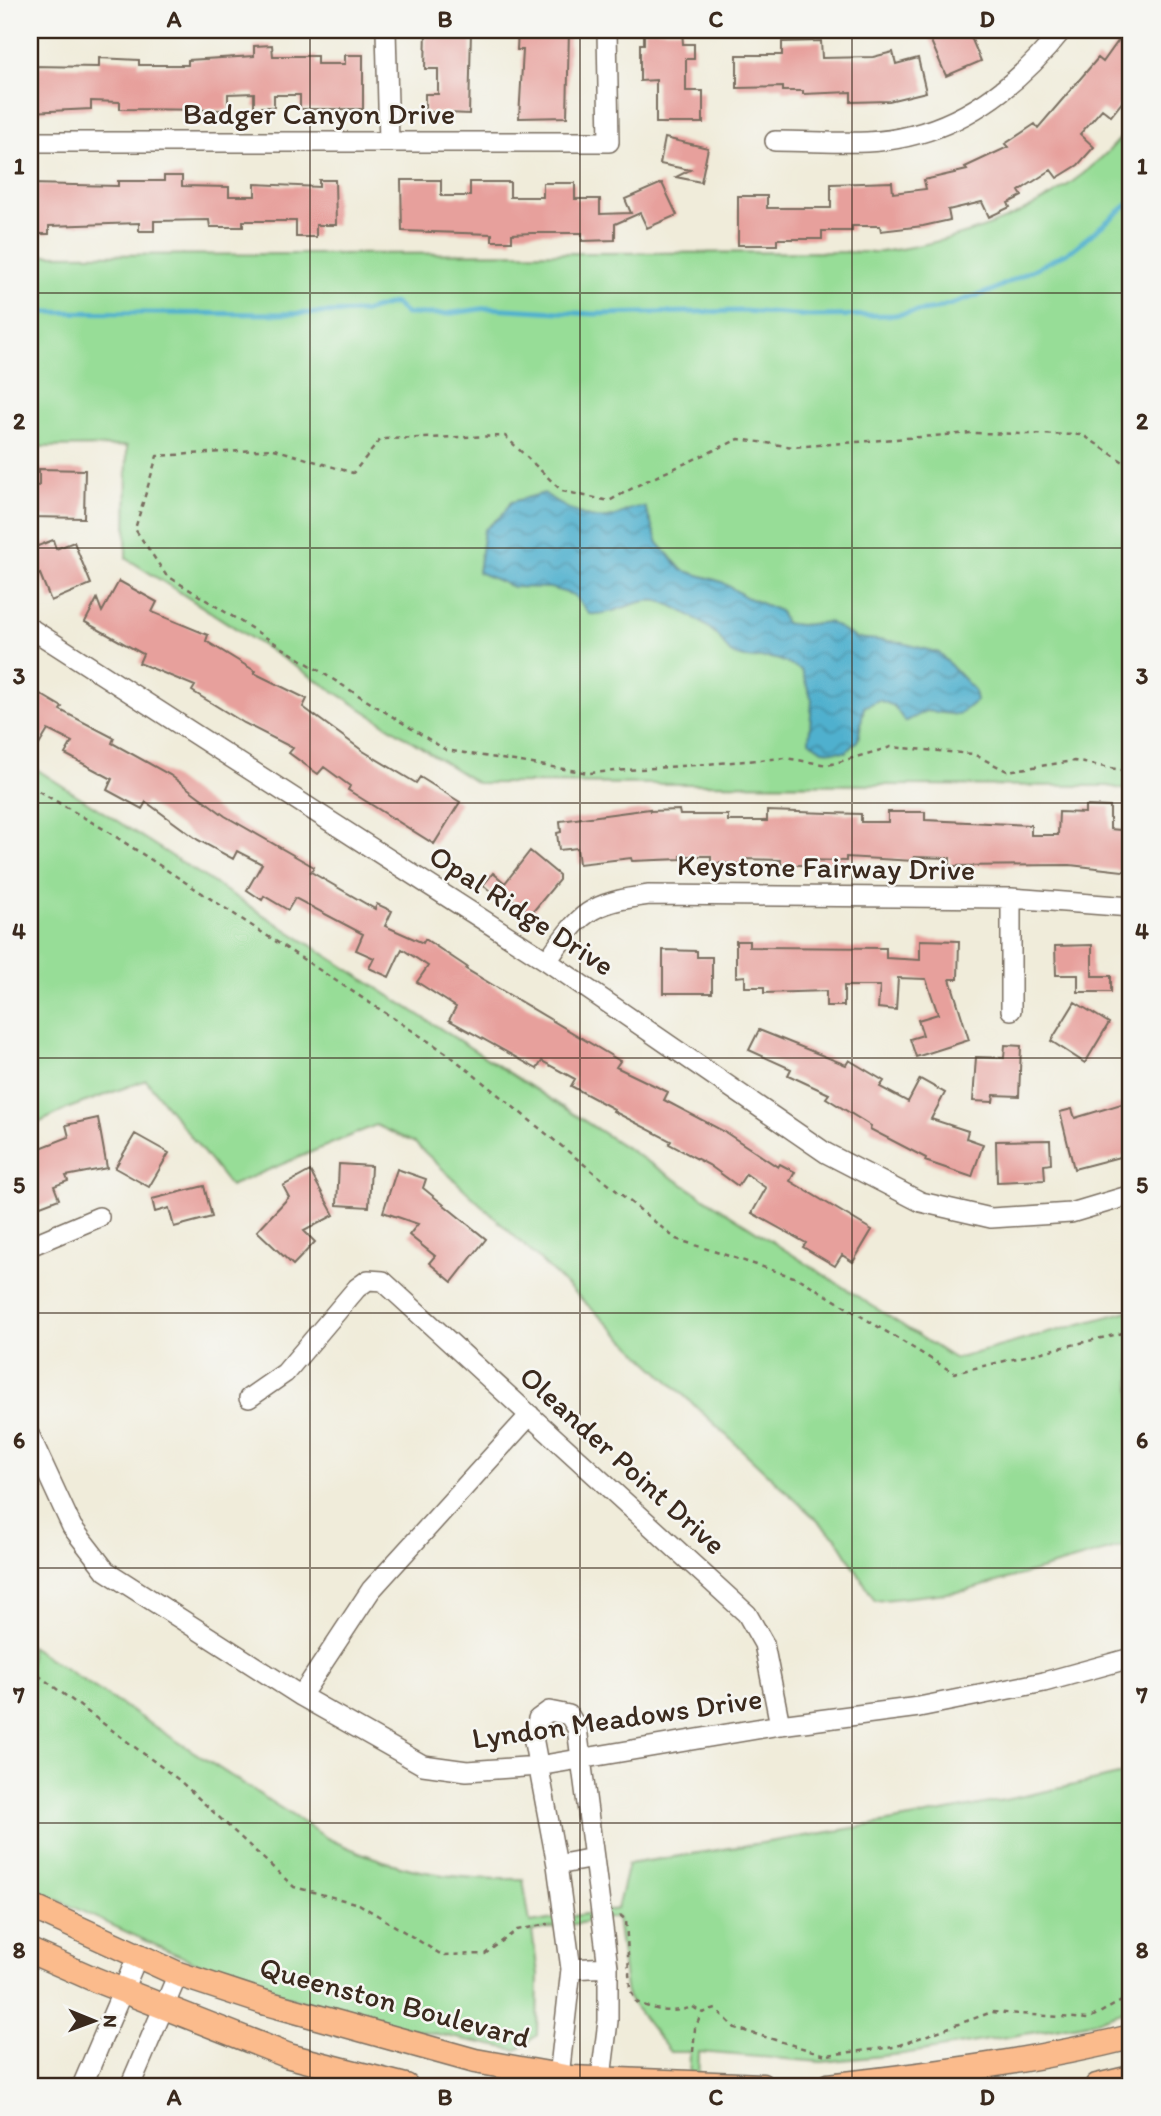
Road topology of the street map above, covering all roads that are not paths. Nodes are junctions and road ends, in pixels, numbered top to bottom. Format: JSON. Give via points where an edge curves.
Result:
{"nodes":[{"id":1,"x":386,"y":30,"type":"edge"},
{"id":2,"x":607,"y":30,"type":"edge"},
{"id":3,"x":1062,"y":30,"type":"edge"},
{"id":4,"x":775,"y":141,"type":"dead end"},
{"id":5,"x":30,"y":142,"type":"edge"},
{"id":6,"x":389,"y":142,"type":"junction"},
{"id":7,"x":30,"y":628,"type":"edge"},
{"id":8,"x":1011,"y":898,"type":"junction"},
{"id":9,"x":1131,"y":907,"type":"edge"},
{"id":10,"x":547,"y":961,"type":"junction"},
{"id":11,"x":1011,"y":1010,"type":"dead end"},
{"id":12,"x":1131,"y":1195,"type":"edge"},
{"id":13,"x":99,"y":1217,"type":"dead end"},
{"id":14,"x":30,"y":1246,"type":"edge"},
{"id":15,"x":249,"y":1398,"type":"dead end"},
{"id":16,"x":530,"y":1415,"type":"junction"},
{"id":17,"x":30,"y":1436,"type":"edge"},
{"id":18,"x":1131,"y":1658,"type":"edge"},
{"id":19,"x":301,"y":1696,"type":"junction"},
{"id":20,"x":780,"y":1725,"type":"junction"},
{"id":21,"x":582,"y":1759,"type":"junction"},
{"id":22,"x":538,"y":1766,"type":"junction"},
{"id":23,"x":594,"y":1858,"type":"junction"},
{"id":24,"x":557,"y":1865,"type":"junction"},
{"id":25,"x":30,"y":1906,"type":"edge"},
{"id":26,"x":30,"y":1951,"type":"edge"},
{"id":27,"x":138,"y":1955,"type":"junction"},
{"id":28,"x":608,"y":1966,"type":"junction"},
{"id":29,"x":571,"y":1969,"type":"junction"},
{"id":30,"x":178,"y":1973,"type":"junction"},
{"id":31,"x":121,"y":1990,"type":"junction"},
{"id":32,"x":164,"y":2008,"type":"junction"},
{"id":33,"x":1131,"y":2037,"type":"edge"},
{"id":34,"x":1131,"y":2078,"type":"edge"},
{"id":35,"x":559,"y":2080,"type":"edge"},
{"id":36,"x":601,"y":2083,"type":"edge"},
{"id":37,"x":82,"y":2086,"type":"edge"},
{"id":38,"x":130,"y":2086,"type":"edge"},
{"id":39,"x":406,"y":2086,"type":"edge"},
{"id":40,"x":762,"y":2086,"type":"edge"},
{"id":41,"x":828,"y":2086,"type":"edge"},
{"id":42,"x":1097,"y":2086,"type":"edge"}],
"edges":[{"from":1,"to":6,"type":"street"},
{"from":2,"to":6,"type":"street","name":"Badger Canyon Drive","via":[[609,142]]},
{"from":3,"to":4,"type":"street","via":[[1008,89],[976,111],[926,131],[870,142]]},
{"from":5,"to":6,"type":"street","name":"Badger Canyon Drive"},
{"from":7,"to":10,"type":"street","name":"Opal Ridge Drive"},
{"from":8,"to":9,"type":"street","name":"Keystone Fairway Drive"},
{"from":8,"to":10,"type":"street","name":"Keystone Fairway Drive","via":[[649,895],[604,903],[585,912]]},
{"from":8,"to":11,"type":"street"},
{"from":10,"to":12,"type":"street","name":"Opal Ridge Drive","via":[[826,1153],[921,1202],[991,1218],[1071,1213]]},
{"from":13,"to":14,"type":"street"},
{"from":15,"to":16,"type":"street","name":"Oleander Point Drive","via":[[285,1373],[368,1280],[383,1281]]},
{"from":16,"to":19,"type":"street","via":[[371,1590]]},
{"from":16,"to":20,"type":"street","name":"Oleander Point Drive","via":[[747,1614],[764,1644]]},
{"from":17,"to":19,"type":"street","name":"Lyndon Meadows Drive","via":[[72,1527],[106,1571]]},
{"from":18,"to":20,"type":"street","name":"Lyndon Meadows Drive","via":[[1044,1682],[919,1707]]},
{"from":19,"to":22,"type":"street","name":"Lyndon Meadows Drive","via":[[423,1765],[467,1771]]},
{"from":20,"to":21,"type":"street","name":"Lyndon Meadows Drive"},
{"from":21,"to":22,"type":"street","name":"Lyndon Meadows Drive"},
{"from":21,"to":22,"type":"street","via":[[574,1721],[563,1712],[549,1712],[534,1726]]},
{"from":21,"to":23,"type":"street"},
{"from":22,"to":24,"type":"street"},
{"from":23,"to":24,"type":"street"},
{"from":23,"to":28,"type":"street"},
{"from":24,"to":29,"type":"street"},
{"from":25,"to":27,"type":"main road","name":"Queenston Boulevard"},
{"from":26,"to":31,"type":"main road"},
{"from":27,"to":30,"type":"main road","name":"Queenston Boulevard"},
{"from":27,"to":31,"type":"street"},
{"from":28,"to":29,"type":"street"},
{"from":28,"to":36,"type":"street"},
{"from":29,"to":35,"type":"street"},
{"from":30,"to":32,"type":"street"},
{"from":30,"to":35,"type":"main road","name":"Queenston Boulevard","via":[[263,2002]]},
{"from":31,"to":32,"type":"main road"},
{"from":31,"to":37,"type":"street"},
{"from":32,"to":38,"type":"street"},
{"from":32,"to":39,"type":"main road","via":[[289,2056]]},
{"from":33,"to":41,"type":"main road","via":[[1016,2061]]},
{"from":34,"to":42,"type":"main road"},
{"from":35,"to":36,"type":"main road","name":"Queenston Boulevard"},
{"from":36,"to":40,"type":"main road","name":"Queenston Boulevard"}]}
